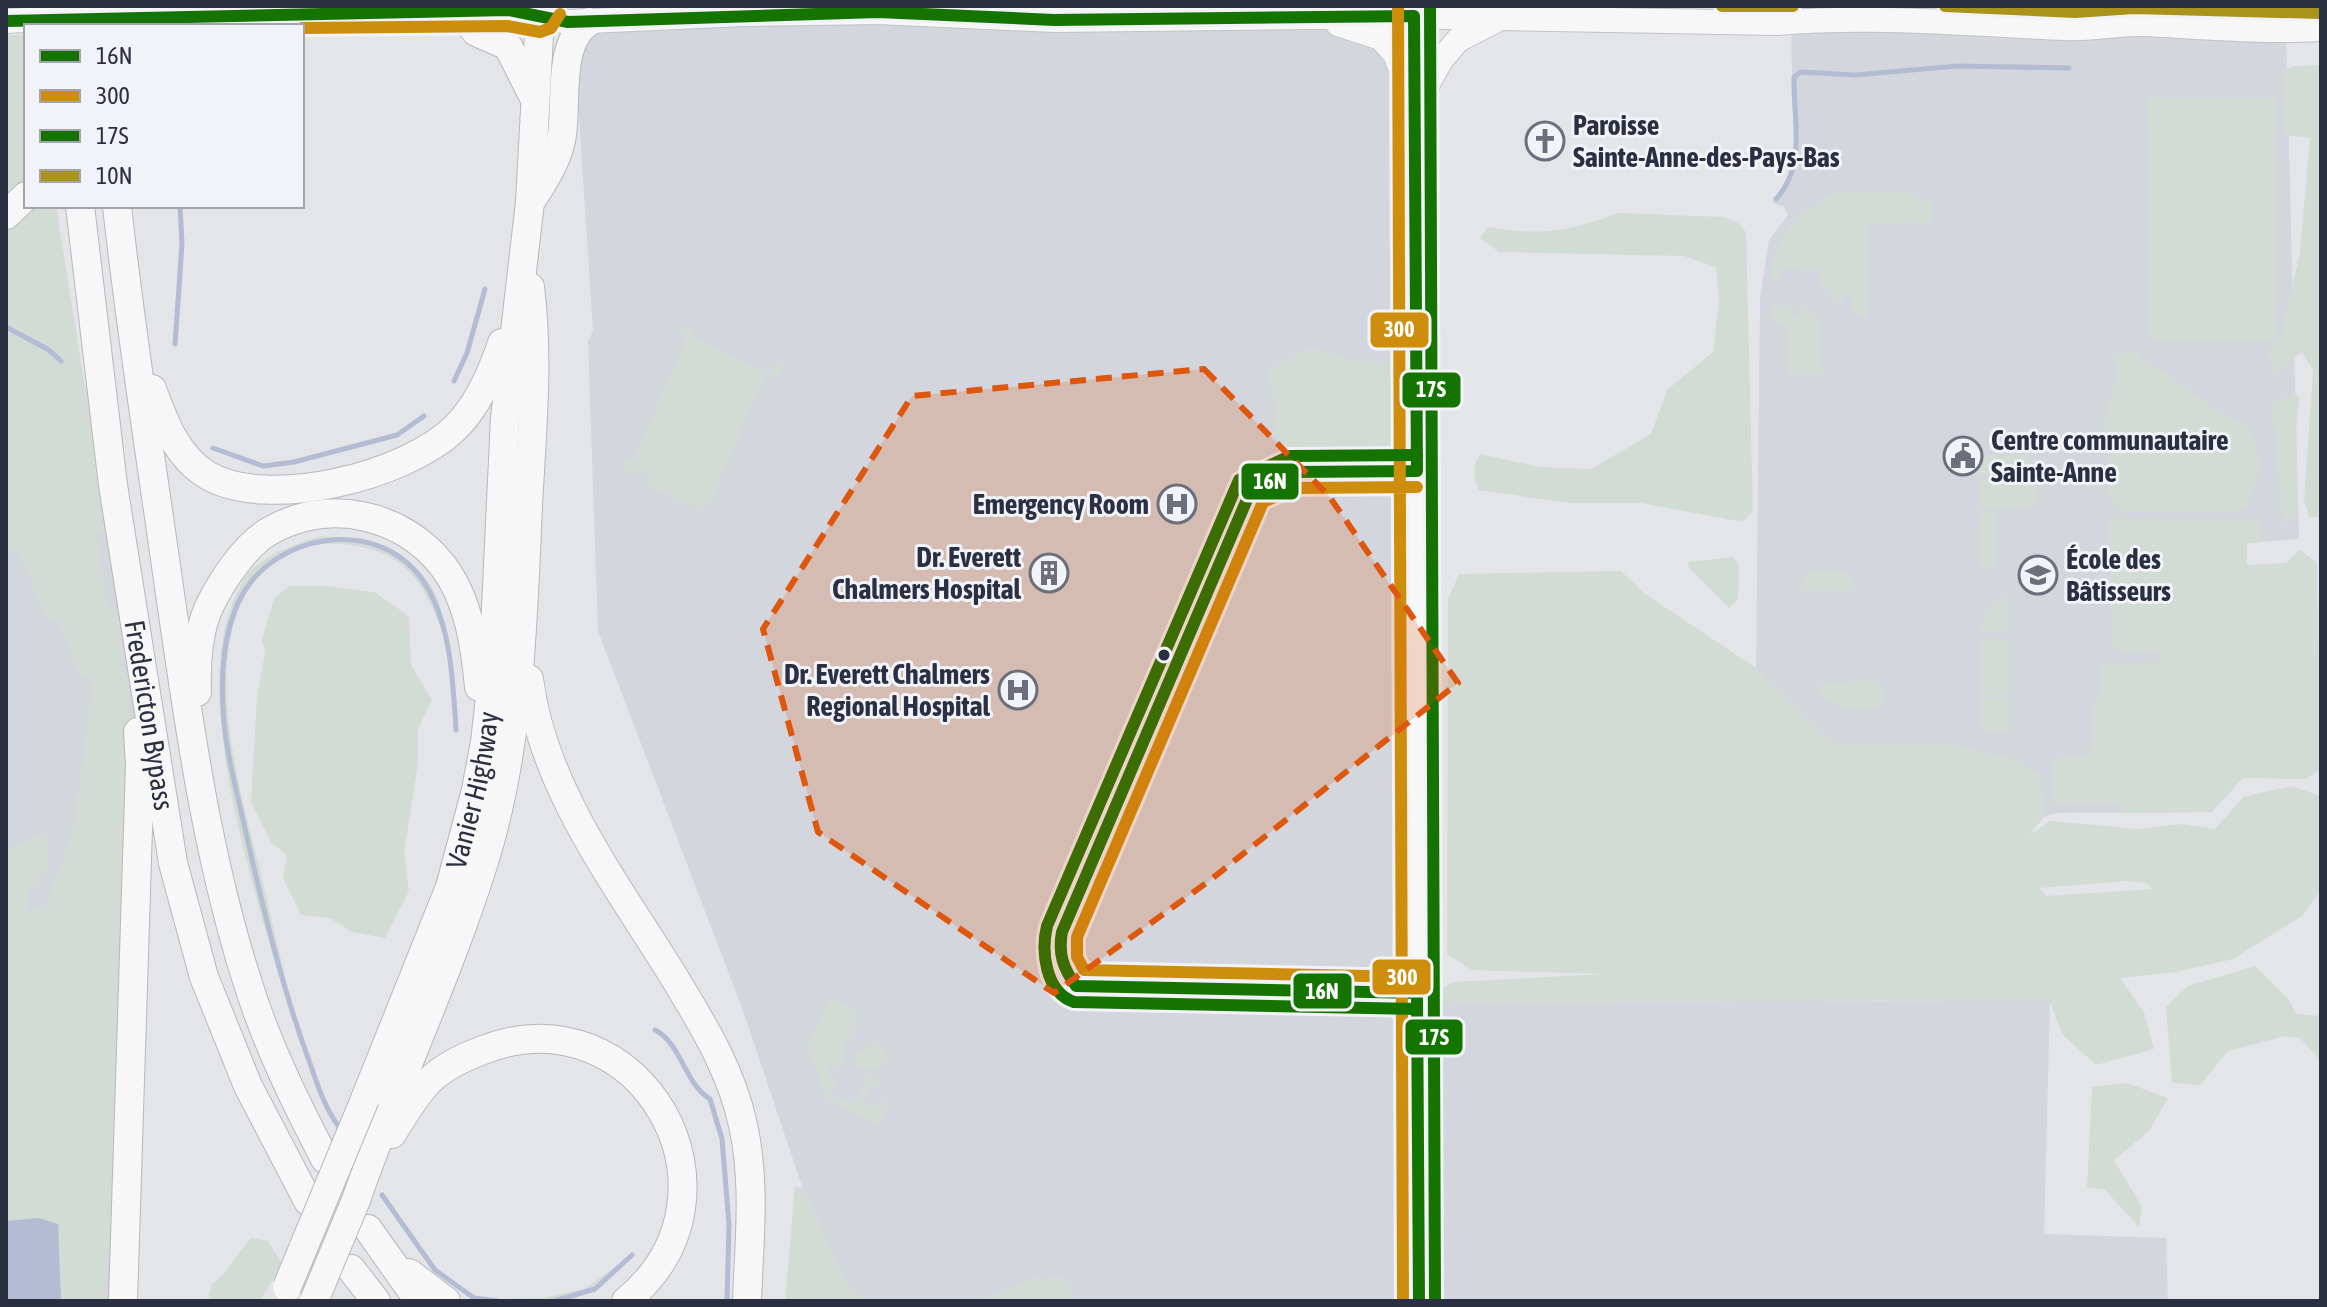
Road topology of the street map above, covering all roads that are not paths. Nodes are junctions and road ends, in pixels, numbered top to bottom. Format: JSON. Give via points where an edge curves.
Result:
{"nodes":[{"id":1,"x":1954,"y":6,"type":"edge"},
{"id":2,"x":2226,"y":6,"type":"edge"},
{"id":3,"x":540,"y":9,"type":"edge"},
{"id":4,"x":1414,"y":11,"type":"edge"},
{"id":5,"x":461,"y":12,"type":"junction"},
{"id":6,"x":1326,"y":16,"type":"junction"},
{"id":7,"x":1500,"y":18,"type":"junction"},
{"id":8,"x":1905,"y":19,"type":"junction"},
{"id":9,"x":6,"y":21,"type":"edge"},
{"id":10,"x":589,"y":22,"type":"junction"},
{"id":11,"x":2186,"y":26,"type":"junction"},
{"id":12,"x":2321,"y":29,"type":"edge"},
{"id":13,"x":537,"y":106,"type":"junction"},
{"id":14,"x":1415,"y":107,"type":"junction"},
{"id":15,"x":24,"y":198,"type":"edge"},
{"id":16,"x":530,"y":202,"type":"junction"},
{"id":17,"x":80,"y":208,"type":"edge"},
{"id":18,"x":117,"y":208,"type":"edge"},
{"id":19,"x":6,"y":215,"type":"edge"},
{"id":20,"x":525,"y":247,"type":"junction"},
{"id":21,"x":517,"y":301,"type":"junction"},
{"id":22,"x":133,"y":340,"type":"junction"},
{"id":23,"x":113,"y":485,"type":"junction"},
{"id":24,"x":525,"y":582,"type":"junction"},
{"id":25,"x":485,"y":742,"type":"junction"},
{"id":26,"x":199,"y":785,"type":"junction"},
{"id":27,"x":385,"y":1133,"type":"junction"},
{"id":28,"x":325,"y":1159,"type":"dead end"},
{"id":29,"x":308,"y":1201,"type":"dead end"},
{"id":30,"x":368,"y":1229,"type":"dead end"},
{"id":31,"x":387,"y":1255,"type":"junction"},
{"id":32,"x":351,"y":1269,"type":"dead end"},
{"id":33,"x":284,"y":1294,"type":"edge"},
{"id":34,"x":123,"y":1301,"type":"edge"},
{"id":35,"x":314,"y":1301,"type":"edge"},
{"id":36,"x":376,"y":1301,"type":"edge"},
{"id":37,"x":419,"y":1301,"type":"edge"},
{"id":38,"x":446,"y":1301,"type":"edge"},
{"id":39,"x":626,"y":1301,"type":"edge"},
{"id":40,"x":747,"y":1301,"type":"edge"},
{"id":41,"x":1419,"y":1301,"type":"edge"}],
"edges":[{"from":1,"to":8,"type":"main road","via":[[1934,16]]},
{"from":2,"to":11,"type":"main road","via":[[2210,19]]},
{"from":3,"to":5,"type":"main road"},
{"from":3,"to":10,"type":"main road"},
{"from":3,"to":13,"type":"highway","name":"Vanier Highway"},
{"from":4,"to":6,"type":"main road"},
{"from":4,"to":7,"type":"main road"},
{"from":4,"to":14,"type":"street"},
{"from":5,"to":9,"type":"main road","bridge":true},
{"from":5,"to":13,"type":"highway","via":[[476,32],[508,46]]},
{"from":6,"to":10,"type":"main road","via":[[1054,20],[878,12]]},
{"from":6,"to":14,"type":"main road","via":[[1344,28],[1381,38],[1395,54]]},
{"from":7,"to":8,"type":"main road","via":[[1777,23]]},
{"from":7,"to":14,"type":"main road","via":[[1458,40]]},
{"from":8,"to":11,"type":"main road","via":[[2077,29]]},
{"from":10,"to":16,"type":"highway","via":[[574,39],[566,70],[562,137],[551,170]]},
{"from":11,"to":12,"type":"main road","via":[[2230,31]]},
{"from":13,"to":16,"type":"highway","name":"Vanier Highway"},
{"from":14,"to":41,"type":"street"},
{"from":15,"to":19,"type":"highway"},
{"from":16,"to":20,"type":"highway","name":"Vanier Highway"},
{"from":17,"to":23,"type":"highway","name":"Fredericton Bypass"},
{"from":18,"to":22,"type":"highway","name":"Fredericton Bypass"},
{"from":20,"to":21,"type":"highway","name":"Vanier Highway"},
{"from":20,"to":24,"type":"highway","name":"Vanier Highway","via":[[536,338]]},
{"from":21,"to":22,"type":"highway","via":[[492,372],[455,428],[395,465],[285,490],[229,484],[184,456],[165,423]]},
{"from":21,"to":25,"type":"highway","name":"Vanier Highway"},
{"from":22,"to":26,"type":"highway","name":"Fredericton Bypass"},
{"from":23,"to":29,"type":"highway","name":"Fredericton Bypass","via":[[173,863],[204,977],[248,1086]]},
{"from":23,"to":34,"type":"highway","via":[[140,765]]},
{"from":24,"to":27,"type":"highway","name":"Vanier Highway","via":[[517,708],[503,791],[468,906]]},
{"from":24,"to":40,"type":"highway","via":[[529,682],[548,756],[568,801],[711,1037],[743,1124],[751,1203]]},
{"from":25,"to":26,"type":"highway","via":[[475,650],[463,601],[443,566],[415,537],[382,520],[346,512],[309,516],[267,533],[233,567],[209,605],[196,668]]},
{"from":25,"to":33,"type":"highway","name":"Vanier Highway","bridge":true,"via":[[450,887]]},
{"from":26,"to":28,"type":"highway","name":"Fredericton Bypass","via":[[253,1001]]},
{"from":27,"to":35,"type":"highway","name":"Vanier Highway","bridge":true},
{"from":27,"to":39,"type":"highway","via":[[430,1080],[458,1059],[495,1045],[552,1039],[579,1045],[627,1070],[669,1119],[683,1172],[672,1242],[659,1267]]},
{"from":30,"to":31,"type":"highway"},
{"from":31,"to":37,"type":"highway"},
{"from":31,"to":38,"type":"highway"},
{"from":32,"to":36,"type":"highway"}]}
